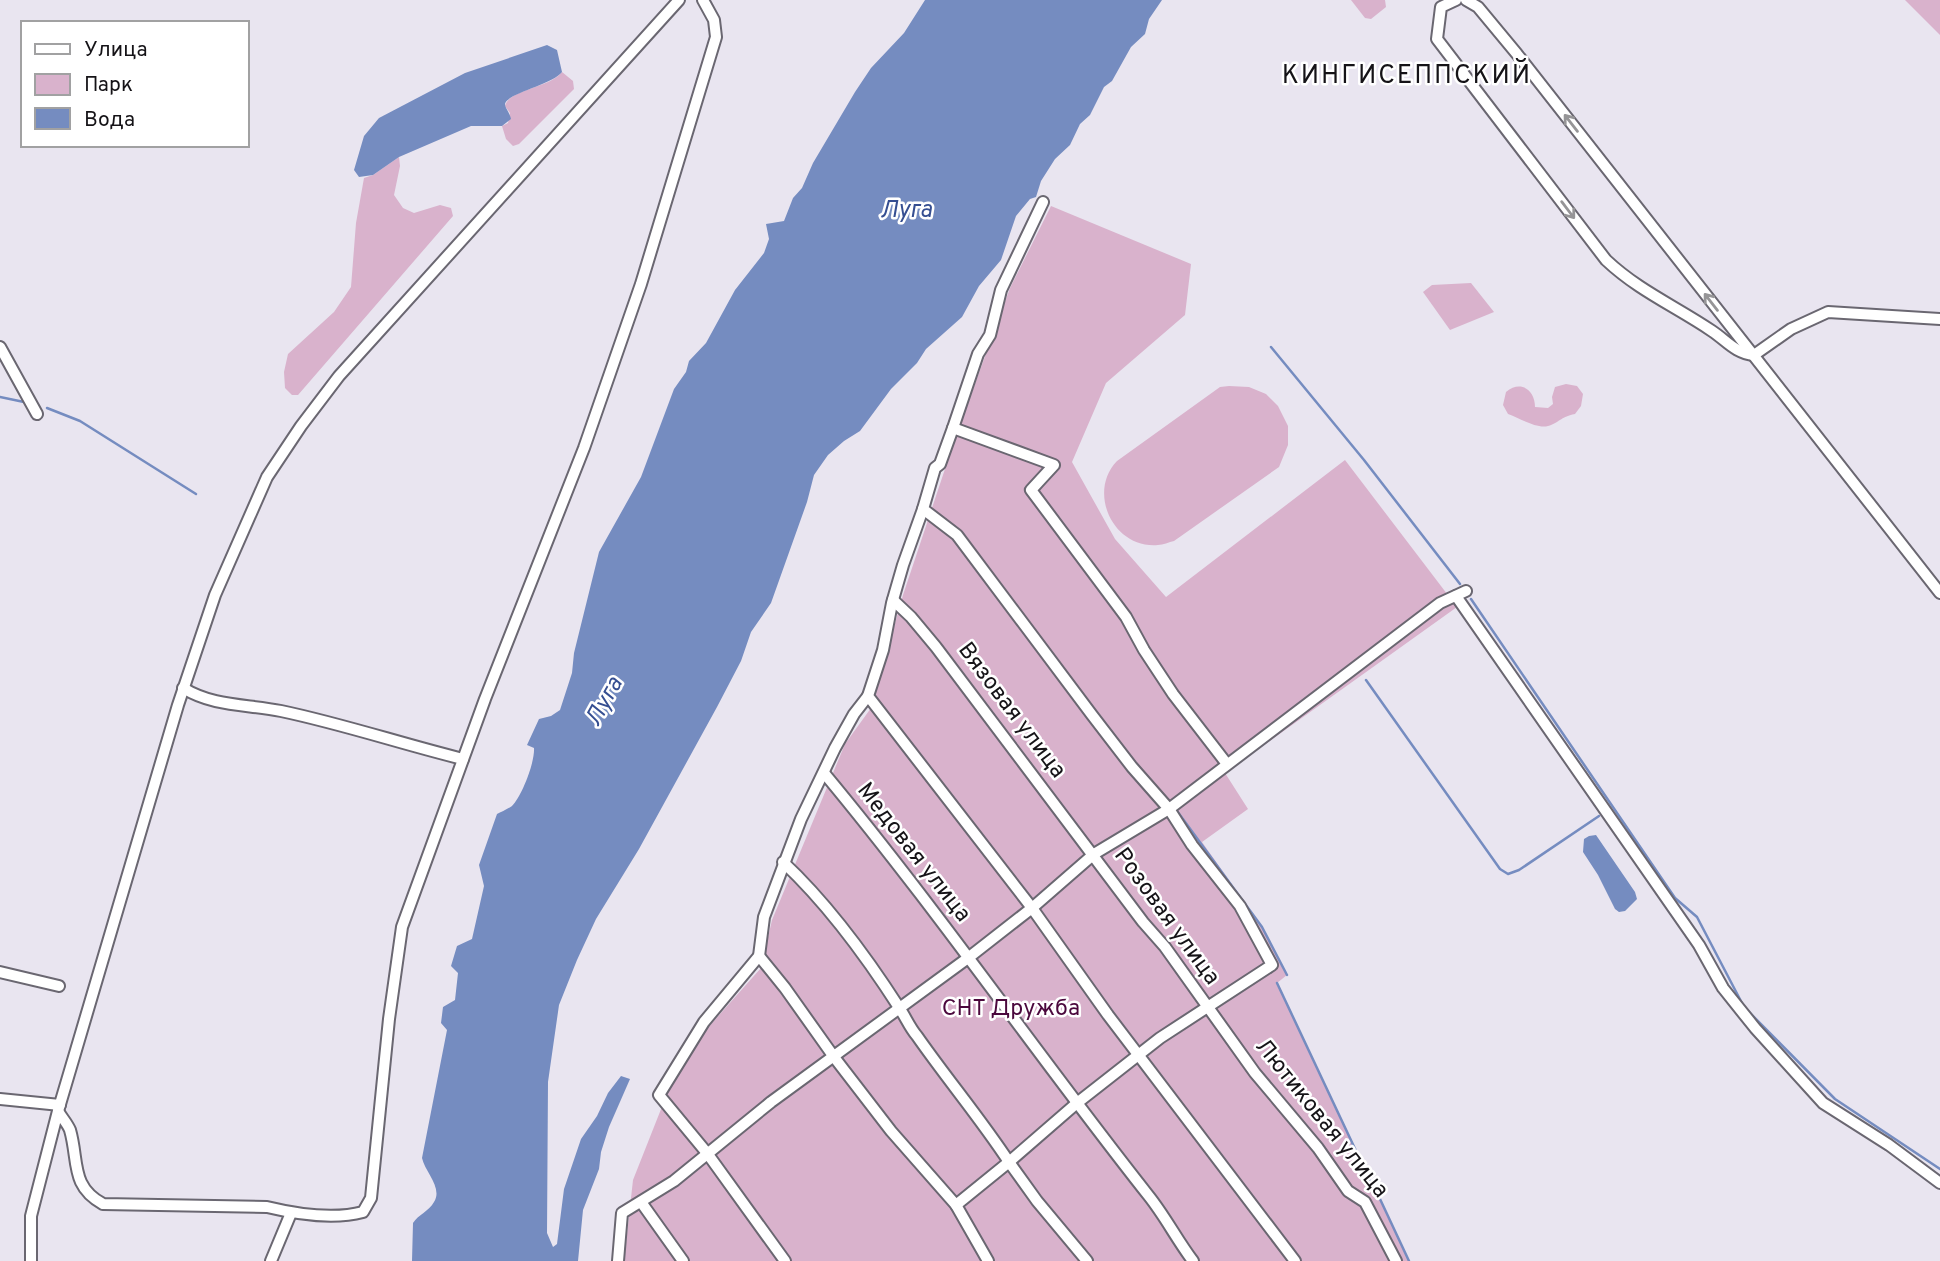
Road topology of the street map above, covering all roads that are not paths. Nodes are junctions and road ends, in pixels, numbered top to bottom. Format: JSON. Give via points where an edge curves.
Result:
{"nodes":[{"id":1,"x":679,"y":0,"type":"edge"},
{"id":2,"x":704,"y":0,"type":"edge"},
{"id":3,"x":1456,"y":0,"type":"edge"},
{"id":4,"x":1466,"y":0,"type":"edge"},
{"id":5,"x":1043,"y":202,"type":"dead end"},
{"id":6,"x":1940,"y":319,"type":"edge"},
{"id":7,"x":0,"y":347,"type":"edge"},
{"id":8,"x":1754,"y":355,"type":"junction"},
{"id":9,"x":37,"y":414,"type":"dead end"},
{"id":10,"x":953,"y":428,"type":"junction"},
{"id":11,"x":923,"y":509,"type":"junction"},
{"id":12,"x":1940,"y":593,"type":"edge"},
{"id":13,"x":893,"y":600,"type":"junction"},
{"id":14,"x":183,"y":688,"type":"junction"},
{"id":15,"x":868,"y":696,"type":"junction"},
{"id":16,"x":463,"y":759,"type":"junction"},
{"id":17,"x":1227,"y":764,"type":"junction"},
{"id":18,"x":824,"y":774,"type":"junction"},
{"id":19,"x":1169,"y":809,"type":"junction"},
{"id":20,"x":1093,"y":853,"type":"junction"},
{"id":21,"x":783,"y":863,"type":"junction"},
{"id":22,"x":1032,"y":908,"type":"junction"},
{"id":23,"x":759,"y":956,"type":"junction"},
{"id":24,"x":968,"y":958,"type":"junction"},
{"id":25,"x":0,"y":972,"type":"edge"},
{"id":26,"x":59,"y":986,"type":"dead end"},
{"id":27,"x":1207,"y":1007,"type":"junction"},
{"id":28,"x":901,"y":1009,"type":"junction"},
{"id":29,"x":1138,"y":1054,"type":"junction"},
{"id":30,"x":834,"y":1057,"type":"junction"},
{"id":31,"x":0,"y":1099,"type":"edge"},
{"id":32,"x":1077,"y":1103,"type":"junction"},
{"id":33,"x":59,"y":1108,"type":"junction"},
{"id":34,"x":707,"y":1153,"type":"junction"},
{"id":35,"x":1009,"y":1162,"type":"junction"},
{"id":36,"x":1940,"y":1183,"type":"edge"},
{"id":37,"x":641,"y":1202,"type":"junction"},
{"id":38,"x":956,"y":1205,"type":"junction"},
{"id":39,"x":290,"y":1213,"type":"junction"},
{"id":40,"x":31,"y":1261,"type":"edge"},
{"id":41,"x":271,"y":1261,"type":"edge"},
{"id":42,"x":618,"y":1261,"type":"edge"},
{"id":43,"x":683,"y":1261,"type":"edge"},
{"id":44,"x":785,"y":1261,"type":"edge"},
{"id":45,"x":988,"y":1261,"type":"edge"},
{"id":46,"x":1087,"y":1261,"type":"edge"},
{"id":47,"x":1193,"y":1261,"type":"edge"},
{"id":48,"x":1295,"y":1261,"type":"edge"},
{"id":49,"x":1396,"y":1261,"type":"edge"}],
"edges":[{"from":1,"to":14,"type":"street","via":[[373,337],[301,426],[267,477],[215,595]]},
{"from":2,"to":16,"type":"street","via":[[716,37],[645,272],[584,448]]},
{"from":3,"to":8,"type":"street","one_way":true,"via":[[1441,7],[1437,39],[1606,260],[1628,281],[1712,331],[1741,354]]},
{"from":8,"to":4,"type":"street","one_way":true,"via":[[1517,54],[1478,7]]},
{"from":5,"to":10,"type":"street","via":[[1001,290],[990,335],[978,354]]},
{"from":6,"to":8,"type":"street","via":[[1828,312],[1791,329]]},
{"from":7,"to":9,"type":"street"},
{"from":8,"to":12,"type":"street"},
{"from":10,"to":11,"type":"street"},
{"from":10,"to":17,"type":"street","via":[[1054,465],[1031,490]]},
{"from":11,"to":13,"type":"street"},
{"from":11,"to":19,"type":"street","via":[[957,535],[1091,715]]},
{"from":13,"to":15,"type":"street"},
{"from":13,"to":20,"type":"street","name":"Вязовая улица","via":[[936,647]]},
{"from":14,"to":16,"type":"street","via":[[198,697],[278,710]]},
{"from":14,"to":33,"type":"street"},
{"from":15,"to":18,"type":"street","via":[[854,713]]},
{"from":15,"to":22,"type":"street"},
{"from":16,"to":39,"type":"street","via":[[402,927],[371,1198],[363,1212],[350,1216]]},
{"from":17,"to":19,"type":"street"},
{"from":17,"to":36,"type":"street","via":[[1440,603],[1461,594],[1699,945],[1723,988],[1755,1028],[1823,1102]]},
{"from":18,"to":21,"type":"street"},
{"from":18,"to":24,"type":"street","name":"Медовая улица"},
{"from":19,"to":20,"type":"street"},
{"from":19,"to":27,"type":"street","via":[[1240,906],[1272,965]]},
{"from":20,"to":22,"type":"street"},
{"from":20,"to":27,"type":"street","name":"Розовая улица"},
{"from":21,"to":23,"type":"street","via":[[764,917]]},
{"from":21,"to":28,"type":"street","via":[[842,926]]},
{"from":22,"to":24,"type":"street"},
{"from":22,"to":29,"type":"street"},
{"from":23,"to":30,"type":"street"},
{"from":23,"to":34,"type":"street","via":[[704,1022],[659,1095]]},
{"from":24,"to":28,"type":"street"},
{"from":24,"to":32,"type":"street","name":"Медовая улица"},
{"from":25,"to":26,"type":"street"},
{"from":27,"to":29,"type":"street"},
{"from":27,"to":49,"type":"street","name":"Лютиковая улица","via":[[1348,1191],[1365,1202]]},
{"from":28,"to":30,"type":"street"},
{"from":28,"to":35,"type":"street"},
{"from":29,"to":32,"type":"street"},
{"from":29,"to":48,"type":"street"},
{"from":30,"to":34,"type":"street"},
{"from":30,"to":38,"type":"street"},
{"from":31,"to":33,"type":"street"},
{"from":32,"to":35,"type":"street"},
{"from":32,"to":47,"type":"street","name":"Медовая улица"},
{"from":33,"to":39,"type":"street","via":[[71,1134],[81,1185],[103,1204],[267,1207]]},
{"from":33,"to":40,"type":"street","via":[[31,1216]]},
{"from":34,"to":37,"type":"street"},
{"from":34,"to":44,"type":"street"},
{"from":35,"to":38,"type":"street"},
{"from":35,"to":46,"type":"street"},
{"from":37,"to":42,"type":"street","via":[[622,1213]]},
{"from":37,"to":43,"type":"street"},
{"from":38,"to":45,"type":"street"},
{"from":39,"to":41,"type":"street"}]}
